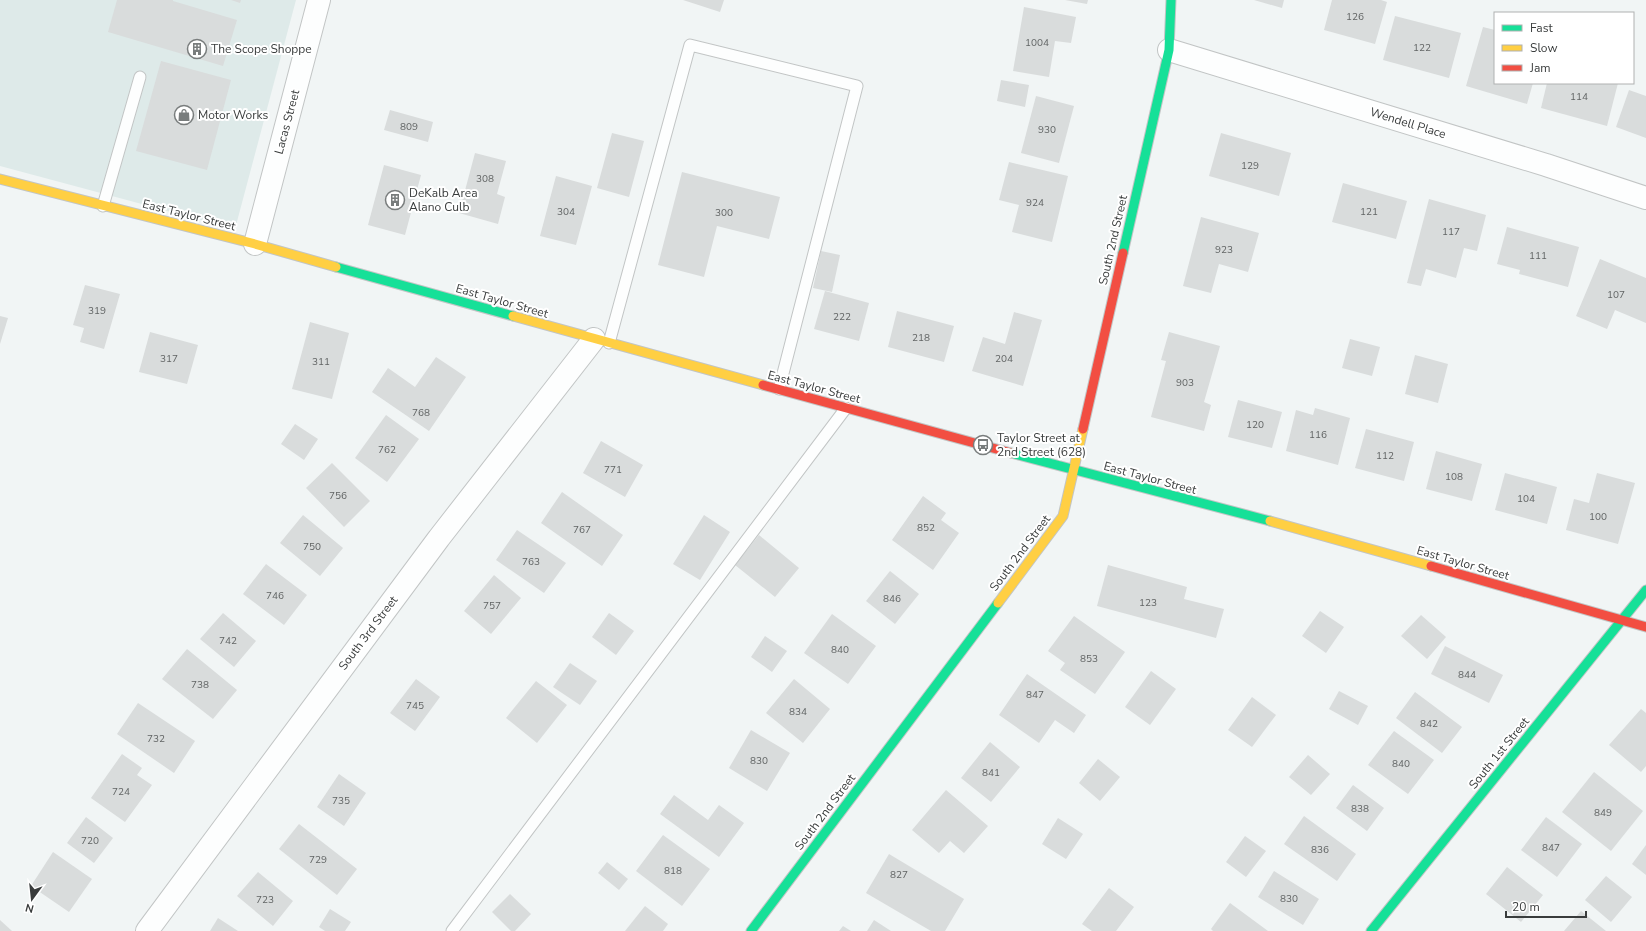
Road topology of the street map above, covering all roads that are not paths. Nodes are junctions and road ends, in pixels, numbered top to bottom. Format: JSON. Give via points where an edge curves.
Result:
{"nodes":[{"id":1,"x":318,"y":0,"type":"edge"},
{"id":2,"x":1171,"y":0,"type":"edge"},
{"id":3,"x":1169,"y":50,"type":"junction"},
{"id":4,"x":140,"y":77,"type":"dead end"},
{"id":5,"x":0,"y":179,"type":"edge"},
{"id":6,"x":1646,"y":198,"type":"edge"},
{"id":7,"x":103,"y":206,"type":"junction"},
{"id":8,"x":255,"y":244,"type":"junction"},
{"id":9,"x":601,"y":341,"type":"junction"},
{"id":10,"x":779,"y":390,"type":"junction"},
{"id":11,"x":846,"y":408,"type":"junction"},
{"id":12,"x":1072,"y":470,"type":"junction"},
{"id":13,"x":1646,"y":590,"type":"edge"},
{"id":14,"x":1621,"y":621,"type":"junction"},
{"id":15,"x":1646,"y":627,"type":"edge"},
{"id":16,"x":147,"y":931,"type":"edge"},
{"id":17,"x":452,"y":931,"type":"edge"},
{"id":18,"x":751,"y":931,"type":"edge"},
{"id":19,"x":1371,"y":931,"type":"edge"}],
"edges":[{"from":1,"to":8,"type":"street","name":"Lacas Street"},
{"from":2,"to":3,"type":"street","name":"South 2nd Street"},
{"from":3,"to":6,"type":"street","name":"Wendell Place"},
{"from":3,"to":12,"type":"street","name":"South 2nd Street"},
{"from":4,"to":7,"type":"lane"},
{"from":5,"to":7,"type":"street","name":"East Taylor Street"},
{"from":7,"to":8,"type":"street","name":"East Taylor Street"},
{"from":8,"to":9,"type":"street","name":"East Taylor Street"},
{"from":9,"to":10,"type":"street","name":"East Taylor Street"},
{"from":9,"to":10,"type":"lane","via":[[690,45],[857,86]]},
{"from":9,"to":16,"type":"street","name":"South 3rd Street","via":[[439,538]]},
{"from":10,"to":11,"type":"street","name":"East Taylor Street"},
{"from":11,"to":12,"type":"street","name":"East Taylor Street"},
{"from":11,"to":17,"type":"lane"},
{"from":12,"to":14,"type":"street","name":"East Taylor Street","via":[[1320,534]]},
{"from":12,"to":18,"type":"street","name":"South 2nd Street","via":[[1063,516]]},
{"from":13,"to":14,"type":"street","name":"South 1st Street"},
{"from":14,"to":15,"type":"street","name":"East Taylor Street"},
{"from":14,"to":19,"type":"street","name":"South 1st Street"}]}
